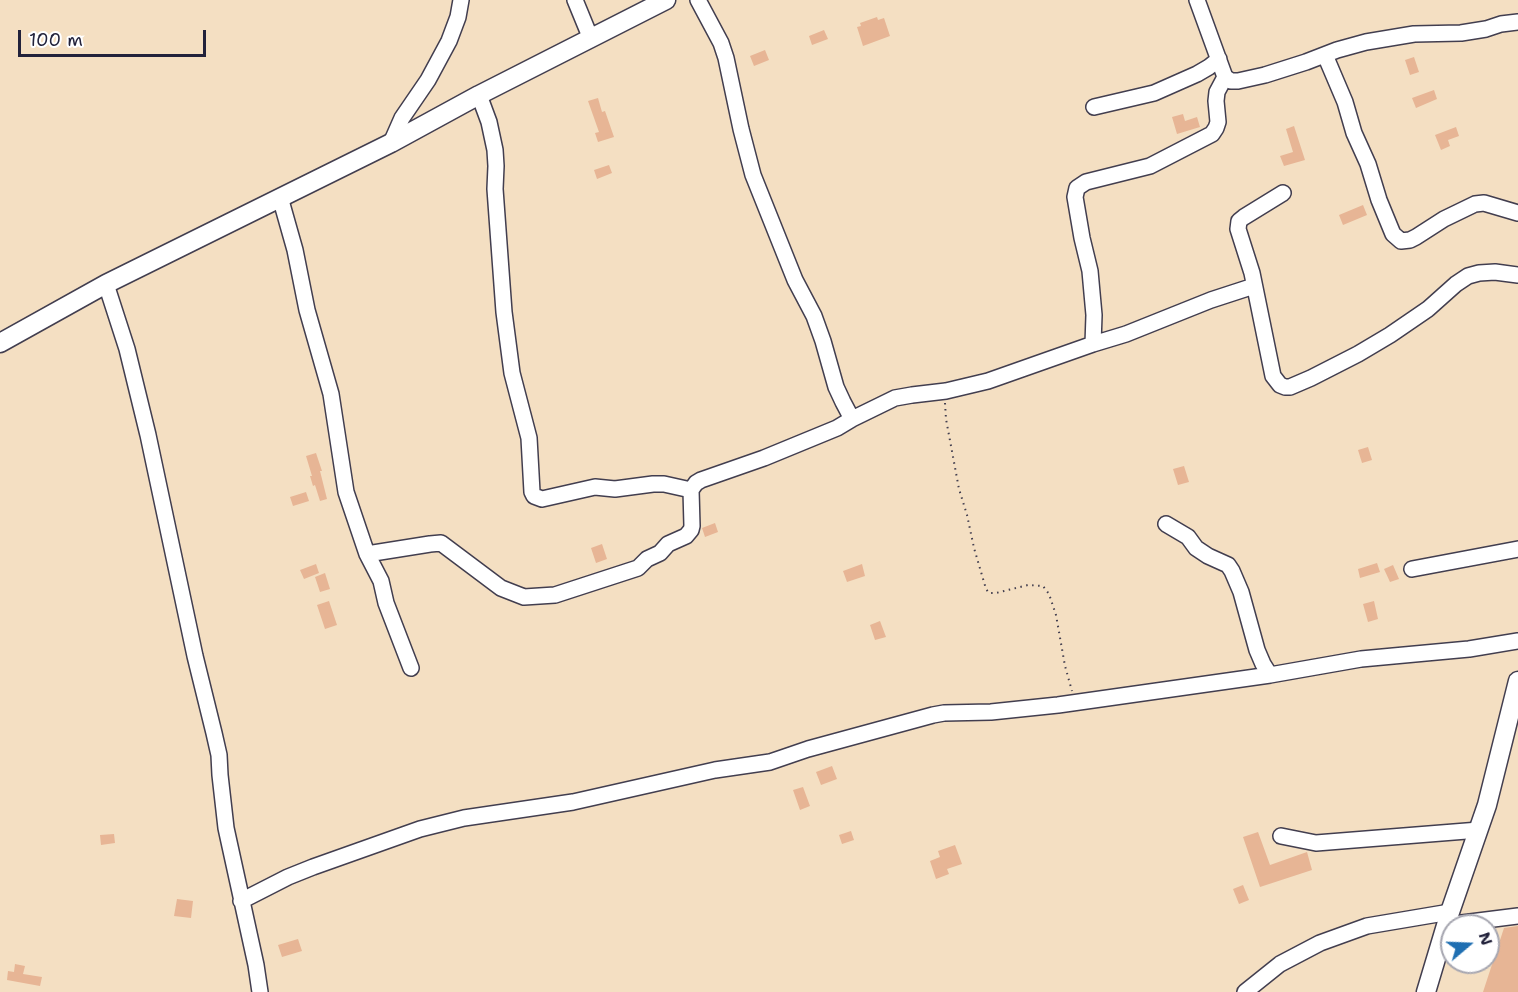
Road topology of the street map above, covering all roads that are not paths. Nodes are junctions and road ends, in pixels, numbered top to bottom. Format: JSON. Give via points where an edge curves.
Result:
{"nodes":[{"id":1,"x":461,"y":0,"type":"edge"},
{"id":2,"x":575,"y":0,"type":"edge"},
{"id":3,"x":698,"y":0,"type":"edge"},
{"id":4,"x":1197,"y":0,"type":"edge"},
{"id":5,"x":661,"y":1,"type":"edge"},
{"id":6,"x":1518,"y":22,"type":"edge"},
{"id":7,"x":591,"y":39,"type":"junction"},
{"id":8,"x":1325,"y":55,"type":"junction"},
{"id":9,"x":1218,"y":59,"type":"junction"},
{"id":10,"x":1225,"y":77,"type":"junction"},
{"id":11,"x":479,"y":95,"type":"junction"},
{"id":12,"x":1094,"y":107,"type":"dead end"},
{"id":13,"x":391,"y":143,"type":"junction"},
{"id":14,"x":1283,"y":193,"type":"dead end"},
{"id":15,"x":280,"y":197,"type":"junction"},
{"id":16,"x":1518,"y":213,"type":"edge"},
{"id":17,"x":1518,"y":275,"type":"edge"},
{"id":18,"x":106,"y":284,"type":"junction"},
{"id":19,"x":1254,"y":286,"type":"junction"},
{"id":20,"x":0,"y":343,"type":"edge"},
{"id":21,"x":1093,"y":344,"type":"junction"},
{"id":22,"x":852,"y":419,"type":"junction"},
{"id":23,"x":692,"y":490,"type":"junction"},
{"id":24,"x":1166,"y":524,"type":"dead end"},
{"id":25,"x":1518,"y":549,"type":"edge"},
{"id":26,"x":367,"y":554,"type":"junction"},
{"id":27,"x":1413,"y":569,"type":"dead end"},
{"id":28,"x":1518,"y":640,"type":"edge"},
{"id":29,"x":411,"y":668,"type":"dead end"},
{"id":30,"x":1270,"y":675,"type":"junction"},
{"id":31,"x":1517,"y":687,"type":"edge"},
{"id":32,"x":1479,"y":830,"type":"junction"},
{"id":33,"x":1281,"y":836,"type":"dead end"},
{"id":34,"x":241,"y":901,"type":"junction"},
{"id":35,"x":1449,"y":914,"type":"edge"},
{"id":36,"x":1518,"y":916,"type":"edge"},
{"id":37,"x":1500,"y":917,"type":"edge"},
{"id":38,"x":1440,"y":919,"type":"edge"},
{"id":39,"x":1440,"y":945,"type":"edge"},
{"id":40,"x":260,"y":992,"type":"edge"},
{"id":41,"x":1245,"y":992,"type":"edge"},
{"id":42,"x":1426,"y":992,"type":"edge"}],
"edges":[{"from":1,"to":13,"type":"street","via":[[449,41]]},
{"from":2,"to":7,"type":"street"},
{"from":3,"to":22,"type":"street","via":[[726,58],[753,175]]},
{"from":4,"to":9,"type":"street"},
{"from":5,"to":7,"type":"main road"},
{"from":6,"to":8,"type":"street","via":[[1486,30],[1414,34],[1366,42]]},
{"from":7,"to":11,"type":"main road"},
{"from":8,"to":10,"type":"street","via":[[1238,81]]},
{"from":8,"to":16,"type":"street","via":[[1346,102],[1382,208],[1393,234],[1401,241],[1410,240],[1475,204]]},
{"from":9,"to":10,"type":"street"},
{"from":9,"to":12,"type":"street","via":[[1197,74],[1154,93]]},
{"from":10,"to":21,"type":"street","via":[[1217,92],[1218,122],[1212,134],[1150,166],[1086,182],[1077,188],[1075,197],[1090,271]]},
{"from":11,"to":13,"type":"main road"},
{"from":11,"to":23,"type":"street","via":[[495,150],[504,312],[512,372],[529,438],[534,496],[542,499],[595,487],[626,489],[654,484]]},
{"from":13,"to":15,"type":"main road"},
{"from":14,"to":19,"type":"street","via":[[1239,221]]},
{"from":15,"to":18,"type":"main road"},
{"from":15,"to":26,"type":"street","via":[[331,394],[346,492]]},
{"from":17,"to":19,"type":"street","via":[[1495,272],[1468,276],[1390,335],[1290,387],[1280,385],[1273,376]]},
{"from":18,"to":20,"type":"main road"},
{"from":18,"to":34,"type":"street","via":[[148,435],[219,755],[226,828]]},
{"from":19,"to":21,"type":"street"},
{"from":21,"to":22,"type":"street","via":[[988,381],[895,398]]},
{"from":22,"to":23,"type":"street","via":[[764,459],[701,480]]},
{"from":23,"to":26,"type":"street","via":[[692,526],[686,536],[665,546],[638,568],[555,596],[524,597],[501,588],[441,543]]},
{"from":24,"to":30,"type":"street","via":[[1208,556],[1228,565],[1241,592],[1257,650]]},
{"from":25,"to":27,"type":"street"},
{"from":26,"to":29,"type":"street","via":[[381,581]]},
{"from":28,"to":30,"type":"street","via":[[1469,649],[1361,659]]},
{"from":30,"to":34,"type":"street","via":[[1128,696],[933,715],[770,762],[715,770],[573,802],[464,818],[420,829],[288,876]]},
{"from":31,"to":32,"type":"main road"},
{"from":32,"to":33,"type":"street","via":[[1316,843]]},
{"from":32,"to":35,"type":"main road"},
{"from":34,"to":40,"type":"street"},
{"from":36,"to":37,"type":"street"},
{"from":38,"to":41,"type":"street","via":[[1367,926],[1320,943],[1280,964]]},
{"from":39,"to":42,"type":"main road"}]}
